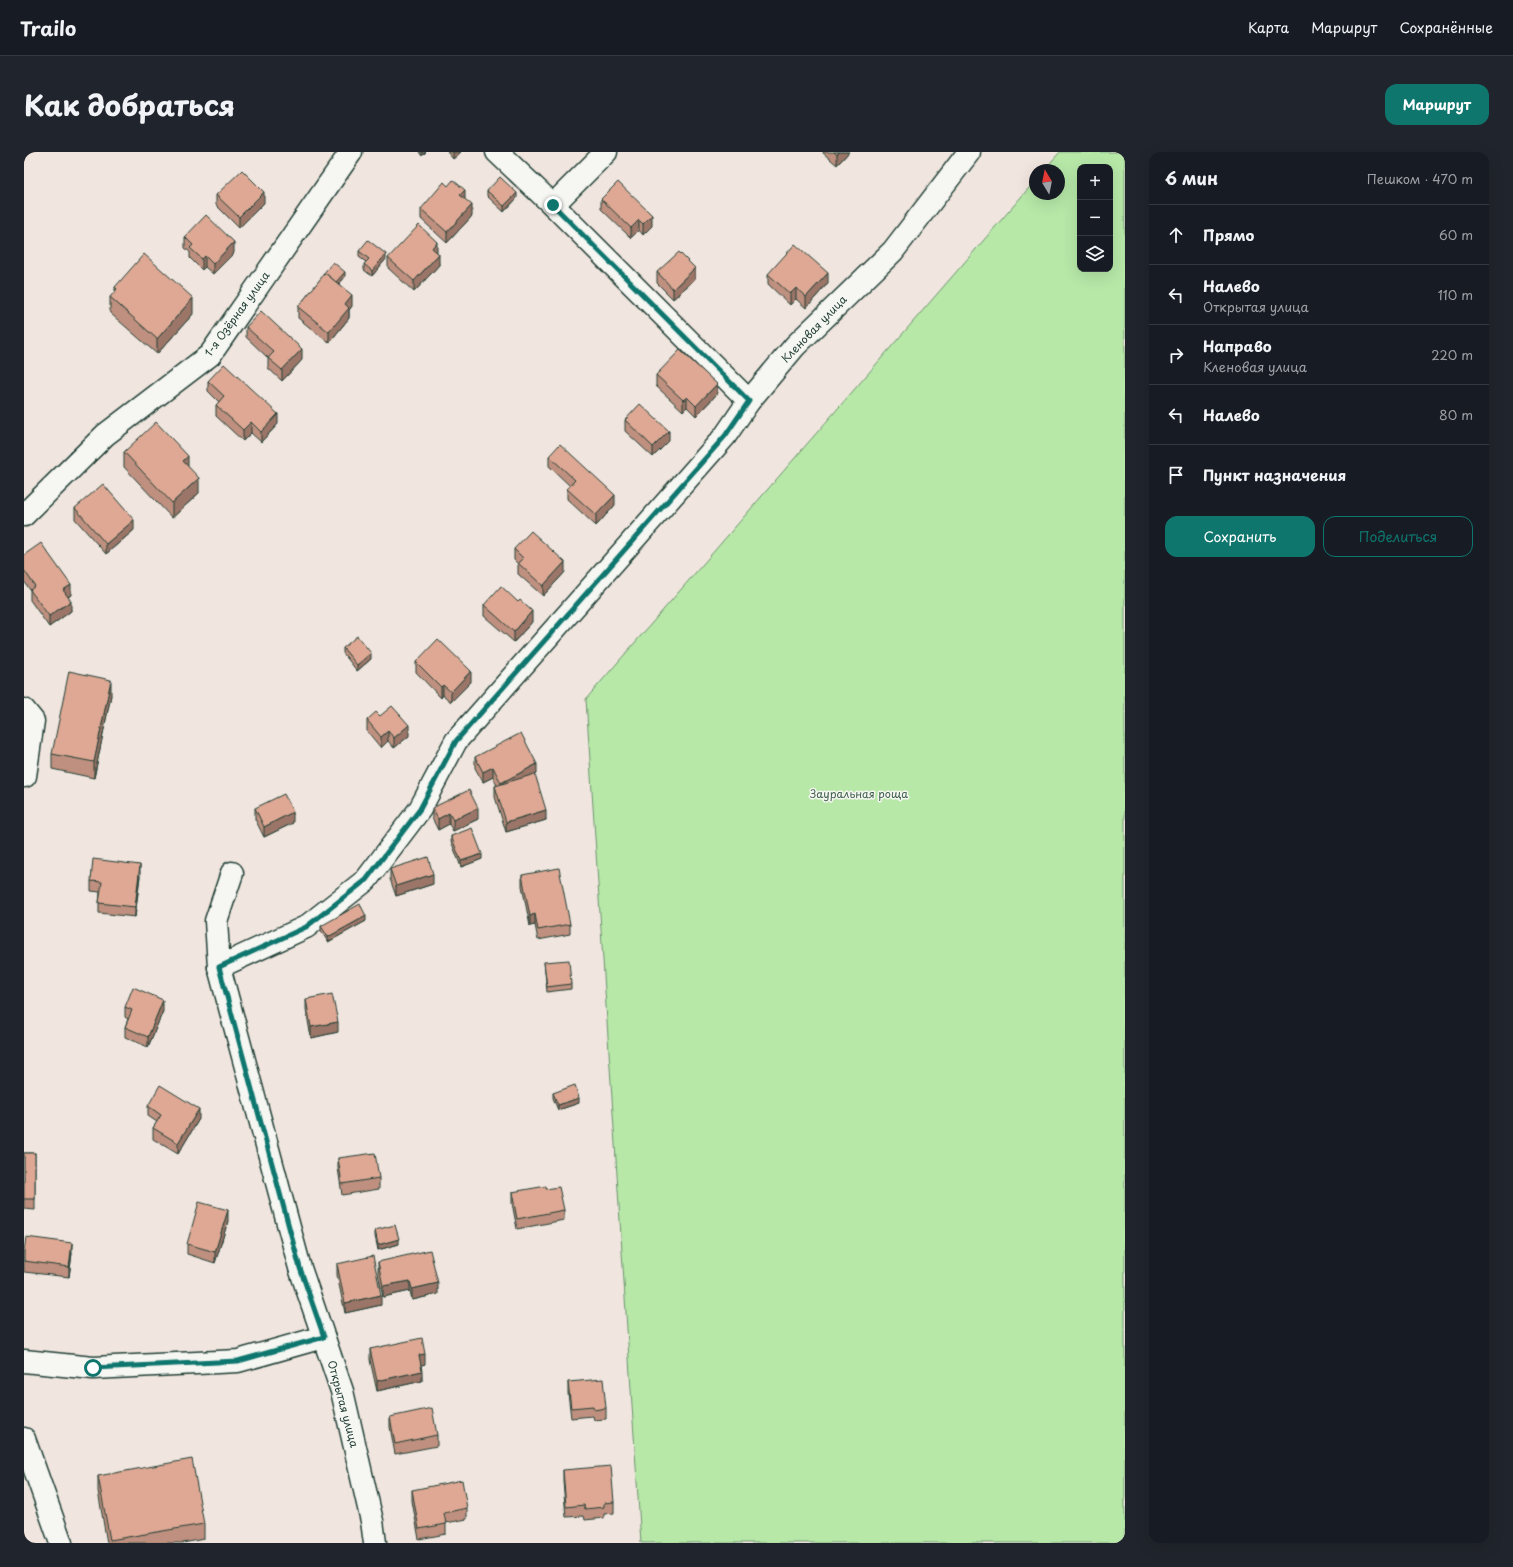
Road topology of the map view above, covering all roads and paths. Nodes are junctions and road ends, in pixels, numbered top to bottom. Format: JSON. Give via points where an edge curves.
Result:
{"nodes":[{"id":1,"x":351,"y":152,"type":"edge"},
{"id":2,"x":497,"y":152,"type":"edge"},
{"id":3,"x":606,"y":152,"type":"edge"},
{"id":4,"x":969,"y":152,"type":"edge"},
{"id":5,"x":553,"y":205,"type":"junction"},
{"id":6,"x":749,"y":401,"type":"junction"},
{"id":7,"x":24,"y":516,"type":"edge"},
{"id":8,"x":24,"y":710,"type":"edge"},
{"id":9,"x":25,"y":776,"type":"dead end"},
{"id":10,"x":232,"y":873,"type":"dead end"},
{"id":11,"x":219,"y":967,"type":"junction"},
{"id":12,"x":324,"y":1337,"type":"junction"},
{"id":13,"x":24,"y":1361,"type":"edge"},
{"id":14,"x":24,"y":1438,"type":"edge"},
{"id":15,"x":61,"y":1543,"type":"edge"},
{"id":16,"x":375,"y":1543,"type":"edge"}],
"edges":[{"from":1,"to":7,"type":"street","name":"1-я Озёрная улица","via":[[210,355],[105,435]]},
{"from":2,"to":5,"type":"street"},
{"from":3,"to":5,"type":"street"},
{"from":4,"to":6,"type":"street","name":"Кленовая улица","via":[[892,251],[795,346]]},
{"from":5,"to":6,"type":"street"},
{"from":6,"to":11,"type":"street","name":"Кленовая улица","via":[[725,436],[456,741],[420,809],[366,880],[306,927]]},
{"from":8,"to":9,"type":"street","via":[[33,721]]},
{"from":10,"to":11,"type":"street","name":"Открытая улица","via":[[216,921]]},
{"from":11,"to":12,"type":"street","name":"Открытая улица","via":[[300,1268]]},
{"from":12,"to":13,"type":"street","via":[[238,1361],[93,1368]]},
{"from":12,"to":16,"type":"street","name":"Открытая улица","via":[[342,1391]]},
{"from":14,"to":15,"type":"street"}]}
